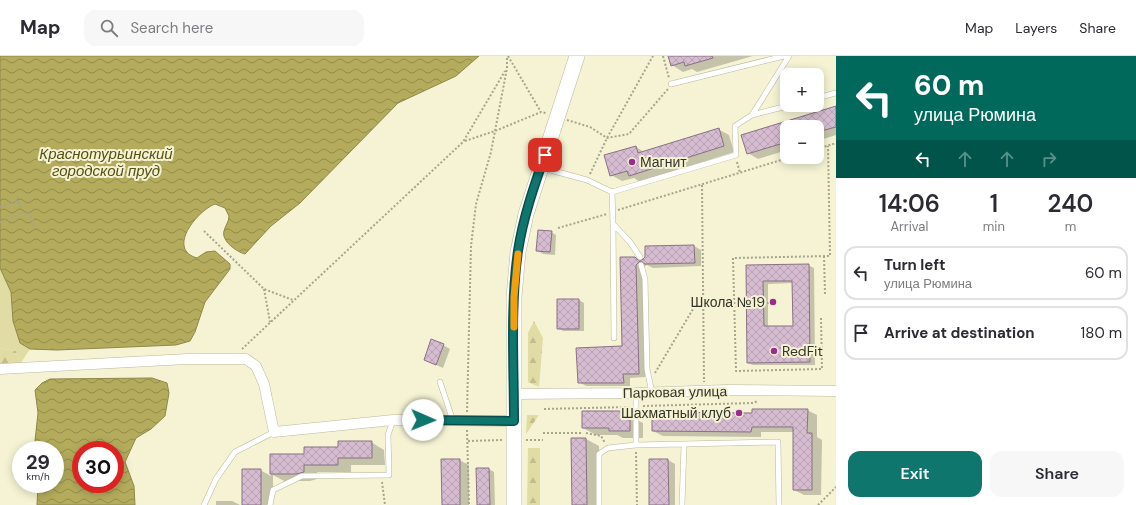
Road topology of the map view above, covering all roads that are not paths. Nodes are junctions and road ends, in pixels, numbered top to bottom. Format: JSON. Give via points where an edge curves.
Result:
{"nodes":[{"id":1,"x":576,"y":56,"type":"edge"},
{"id":2,"x":784,"y":56,"type":"edge"},
{"id":3,"x":789,"y":56,"type":"edge"},
{"id":4,"x":671,"y":84,"type":"road end"},
{"id":5,"x":836,"y":93,"type":"edge"},
{"id":6,"x":824,"y":96,"type":"edge"},
{"id":7,"x":780,"y":108,"type":"edge"},
{"id":8,"x":752,"y":115,"type":"junction"},
{"id":9,"x":540,"y":167,"type":"junction"},
{"id":10,"x":612,"y":192,"type":"junction"},
{"id":11,"x":613,"y":224,"type":"junction"},
{"id":12,"x":640,"y":257,"type":"dead end"},
{"id":13,"x":640,"y":264,"type":"dead end"},
{"id":14,"x":614,"y":338,"type":"dead end"},
{"id":15,"x":0,"y":369,"type":"edge"},
{"id":16,"x":440,"y":382,"type":"dead end"},
{"id":17,"x":836,"y":391,"type":"edge"},
{"id":18,"x":636,"y":393,"type":"junction"},
{"id":19,"x":652,"y":393,"type":"junction"},
{"id":20,"x":514,"y":394,"type":"junction"},
{"id":21,"x":393,"y":420,"type":"junction"},
{"id":22,"x":453,"y":421,"type":"junction"},
{"id":23,"x":514,"y":421,"type":"junction"},
{"id":24,"x":274,"y":432,"type":"junction"},
{"id":25,"x":684,"y":444,"type":"junction"},
{"id":26,"x":636,"y":445,"type":"junction"},
{"id":27,"x":204,"y":505,"type":"edge"},
{"id":28,"x":270,"y":505,"type":"edge"},
{"id":29,"x":514,"y":505,"type":"edge"},
{"id":30,"x":599,"y":505,"type":"edge"},
{"id":31,"x":682,"y":505,"type":"edge"},
{"id":32,"x":779,"y":505,"type":"edge"}],
"edges":[{"from":1,"to":9,"type":"main road"},
{"from":2,"to":4,"type":"lane"},
{"from":3,"to":8,"type":"lane"},
{"from":5,"to":6,"type":"lane"},
{"from":7,"to":8,"type":"lane"},
{"from":8,"to":10,"type":"lane","via":[[735,126],[736,155]]},
{"from":9,"to":10,"type":"lane","via":[[587,180]]},
{"from":9,"to":20,"type":"main road","via":[[518,252],[514,297]]},
{"from":10,"to":11,"type":"lane"},
{"from":11,"to":12,"type":"lane"},
{"from":11,"to":14,"type":"lane"},
{"from":13,"to":19,"type":"lane","via":[[645,279],[647,369]]},
{"from":15,"to":24,"type":"street","via":[[187,359],[246,359],[256,366],[264,384]]},
{"from":16,"to":22,"type":"lane"},
{"from":17,"to":19,"type":"street","name":"Парковая улица"},
{"from":18,"to":19,"type":"street","name":"Парковая улица"},
{"from":18,"to":20,"type":"street","name":"Парковая улица"},
{"from":18,"to":26,"type":"lane"},
{"from":20,"to":23,"type":"main road"},
{"from":21,"to":22,"type":"street"},
{"from":21,"to":24,"type":"street"},
{"from":21,"to":28,"type":"lane","via":[[388,435],[389,475],[302,476],[273,490]]},
{"from":22,"to":23,"type":"street"},
{"from":23,"to":29,"type":"main road"},
{"from":24,"to":27,"type":"lane","via":[[235,452],[216,479]]},
{"from":25,"to":26,"type":"lane"},
{"from":25,"to":31,"type":"lane"},
{"from":25,"to":32,"type":"lane","via":[[778,442]]},
{"from":26,"to":30,"type":"lane","via":[[608,448],[600,454]]}]}
